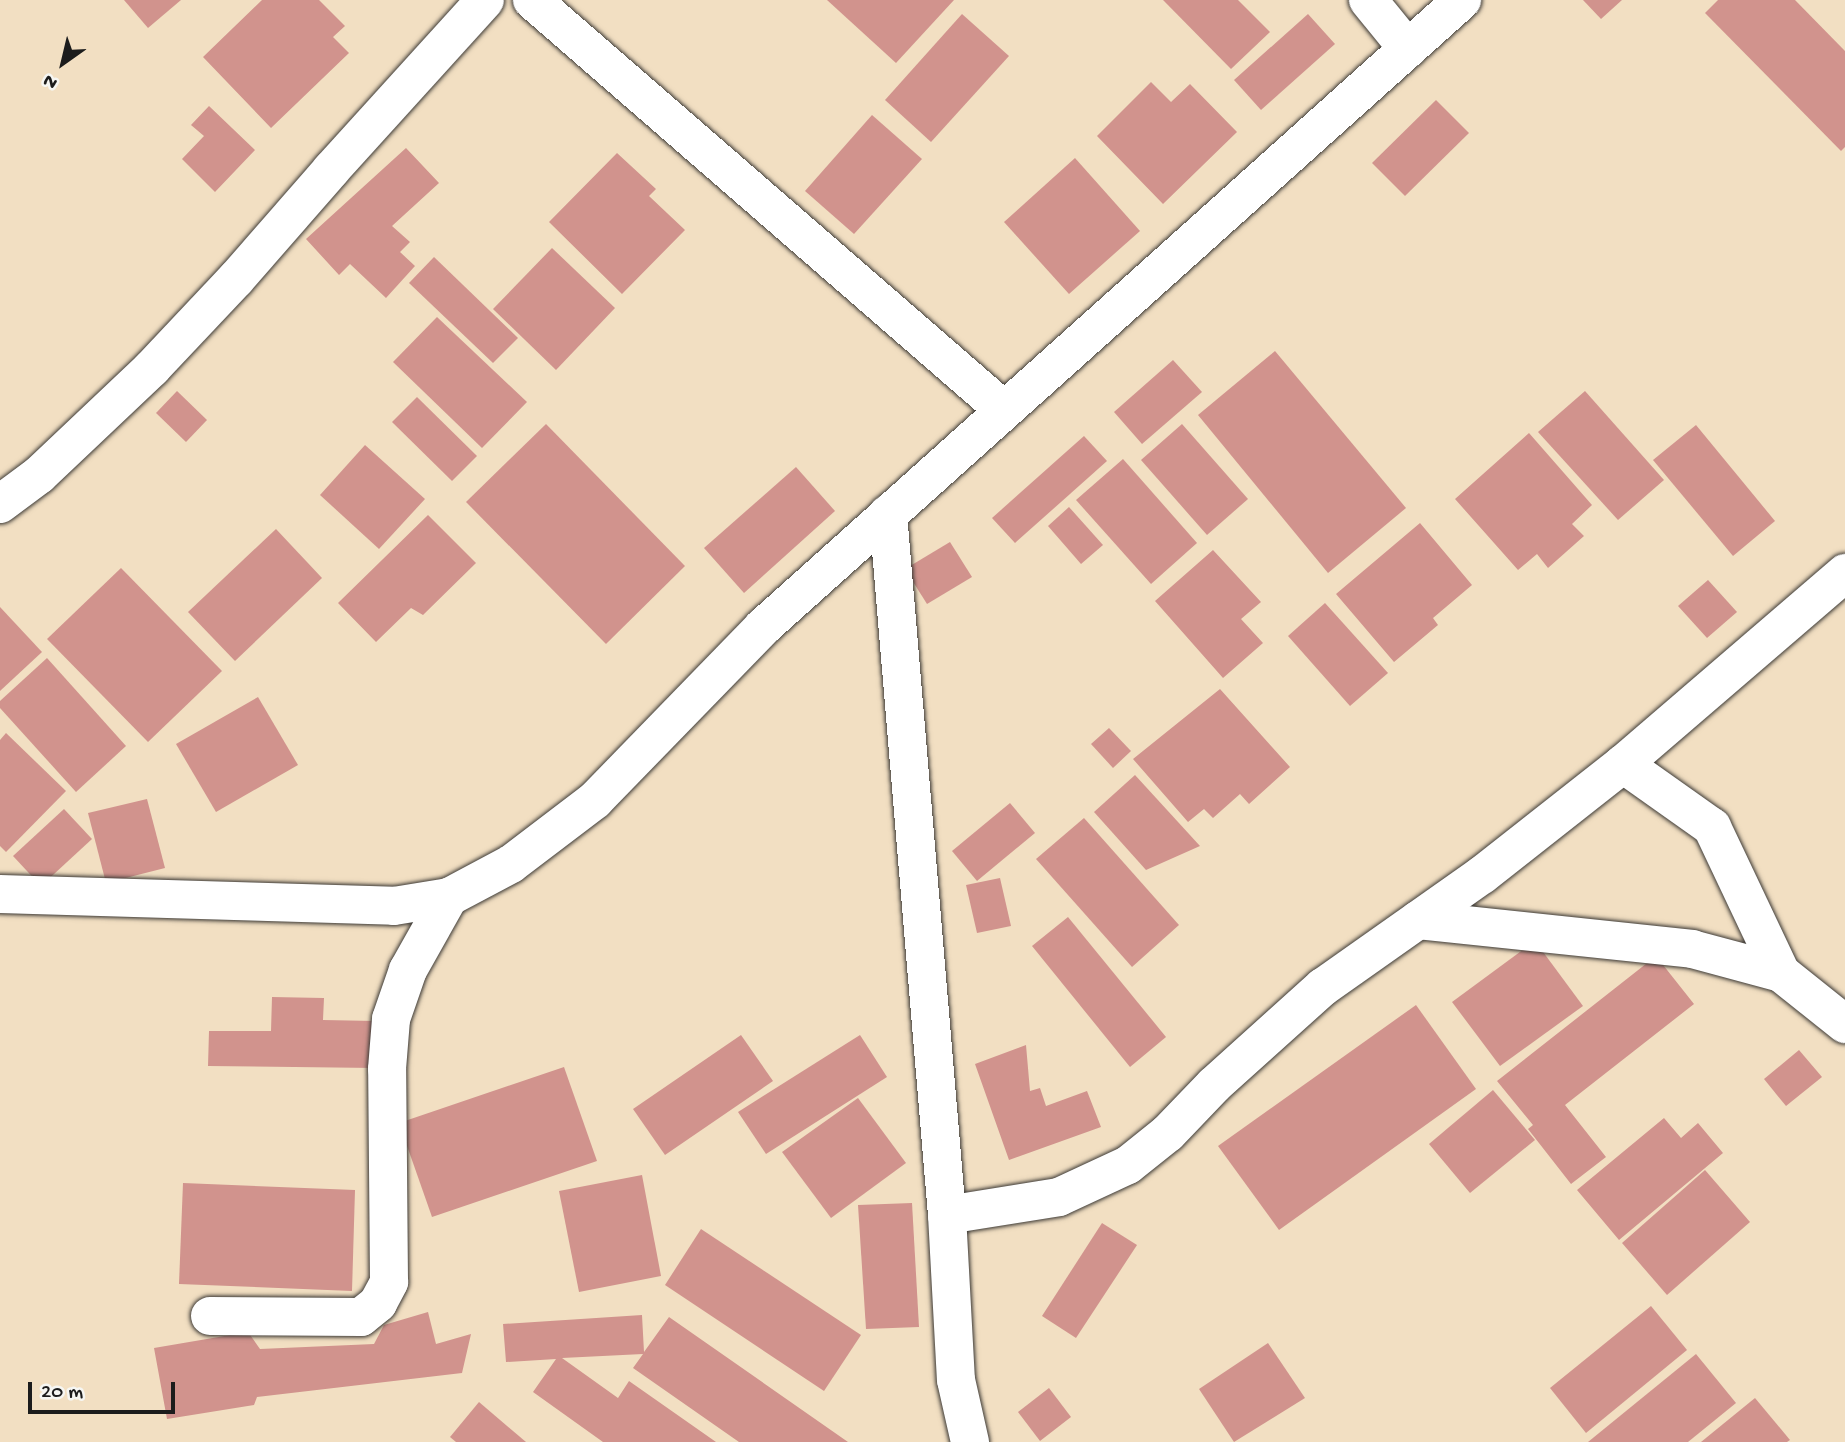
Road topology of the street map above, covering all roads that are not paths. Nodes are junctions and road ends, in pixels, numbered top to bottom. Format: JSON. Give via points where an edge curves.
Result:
{"nodes":[{"id":1,"x":485,"y":0,"type":"edge"},
{"id":2,"x":532,"y":0,"type":"edge"},
{"id":3,"x":1368,"y":0,"type":"edge"},
{"id":4,"x":1462,"y":0,"type":"edge"},
{"id":5,"x":1408,"y":49,"type":"junction"},
{"id":6,"x":1004,"y":410,"type":"junction"},
{"id":7,"x":0,"y":505,"type":"edge"},
{"id":8,"x":888,"y":514,"type":"junction"},
{"id":9,"x":1845,"y":573,"type":"edge"},
{"id":10,"x":1623,"y":764,"type":"junction"},
{"id":11,"x":0,"y":894,"type":"edge"},
{"id":12,"x":449,"y":897,"type":"junction"},
{"id":13,"x":1418,"y":920,"type":"junction"},
{"id":14,"x":1780,"y":973,"type":"junction"},
{"id":15,"x":1845,"y":1024,"type":"edge"},
{"id":16,"x":947,"y":1215,"type":"junction"},
{"id":17,"x":210,"y":1317,"type":"dead end"},
{"id":18,"x":970,"y":1442,"type":"edge"}],
"edges":[{"from":1,"to":7,"type":"street","via":[[152,368],[39,475]]},
{"from":2,"to":6,"type":"street"},
{"from":3,"to":5,"type":"street"},
{"from":4,"to":5,"type":"street"},
{"from":5,"to":6,"type":"street"},
{"from":6,"to":8,"type":"street"},
{"from":8,"to":12,"type":"street","via":[[763,627],[595,800],[511,864]]},
{"from":8,"to":16,"type":"street"},
{"from":9,"to":10,"type":"street"},
{"from":10,"to":13,"type":"street"},
{"from":10,"to":14,"type":"street","via":[[1713,827]]},
{"from":11,"to":12,"type":"street","via":[[367,906]]},
{"from":12,"to":17,"type":"street","via":[[408,970],[391,1019],[387,1069],[389,1282],[378,1303],[361,1317]]},
{"from":13,"to":14,"type":"street","via":[[1692,949]]},
{"from":13,"to":16,"type":"street","via":[[1323,986],[1128,1165],[1059,1197]]},
{"from":14,"to":15,"type":"street"},
{"from":16,"to":18,"type":"street","via":[[956,1380]]}]}
